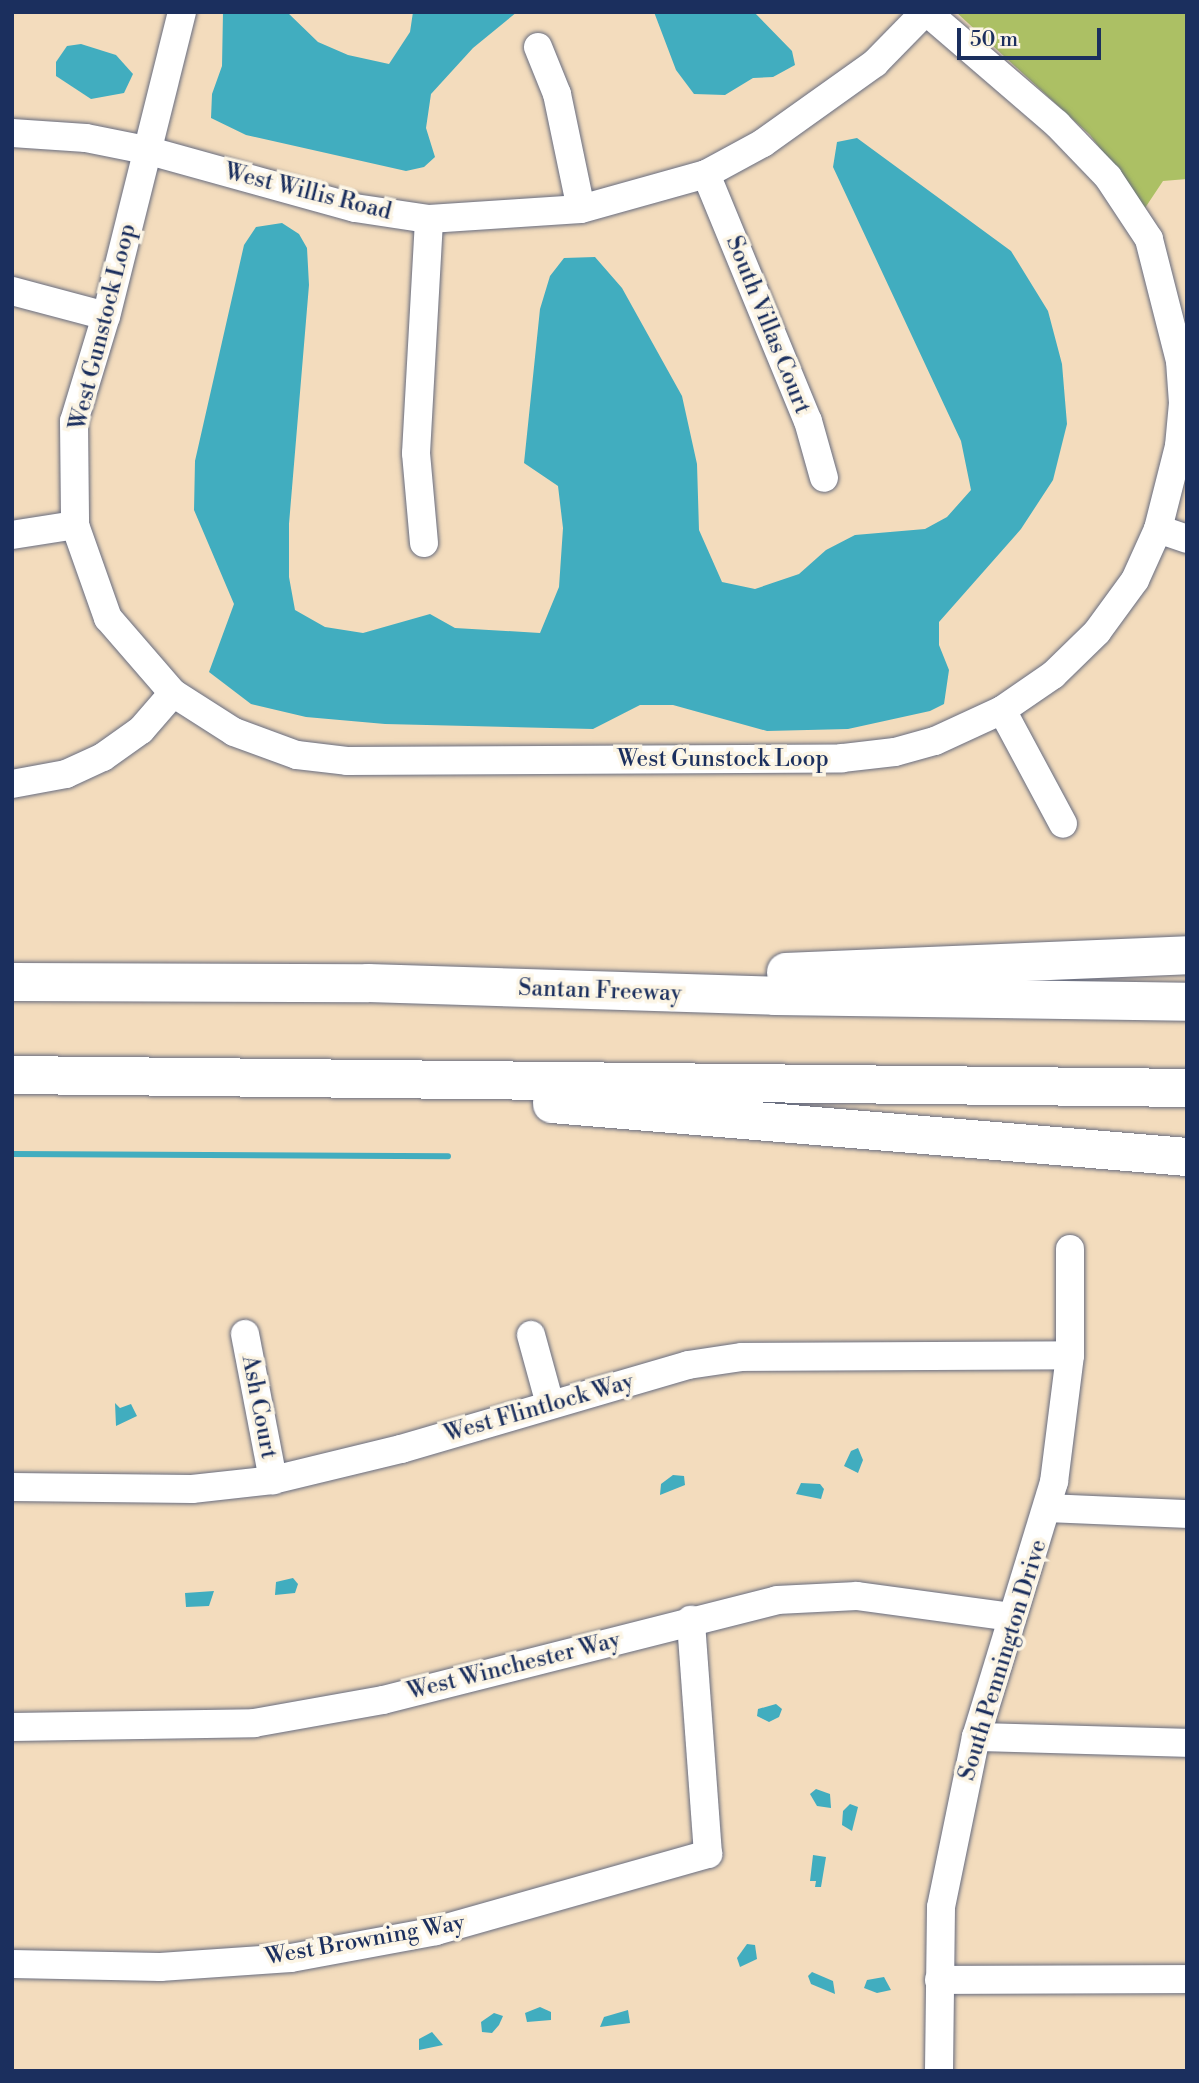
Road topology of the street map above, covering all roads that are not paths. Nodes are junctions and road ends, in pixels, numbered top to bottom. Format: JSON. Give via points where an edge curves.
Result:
{"nodes":[{"id":1,"x":182,"y":12,"type":"edge"},
{"id":2,"x":926,"y":12,"type":"edge"},
{"id":3,"x":538,"y":47,"type":"dead end"},
{"id":4,"x":12,"y":133,"type":"edge"},
{"id":5,"x":146,"y":150,"type":"junction"},
{"id":6,"x":706,"y":174,"type":"junction"},
{"id":7,"x":580,"y":209,"type":"junction"},
{"id":8,"x":429,"y":219,"type":"junction"},
{"id":9,"x":12,"y":291,"type":"edge"},
{"id":10,"x":106,"y":316,"type":"junction"},
{"id":11,"x":824,"y":478,"type":"dead end"},
{"id":12,"x":75,"y":525,"type":"junction"},
{"id":13,"x":1158,"y":529,"type":"junction"},
{"id":14,"x":12,"y":535,"type":"edge"},
{"id":15,"x":1187,"y":539,"type":"edge"},
{"id":16,"x":424,"y":543,"type":"dead end"},
{"id":17,"x":173,"y":694,"type":"junction"},
{"id":18,"x":1002,"y":710,"type":"junction"},
{"id":19,"x":12,"y":785,"type":"edge"},
{"id":20,"x":1063,"y":824,"type":"dead end"},
{"id":21,"x":1187,"y":955,"type":"edge"},
{"id":22,"x":12,"y":982,"type":"edge"},
{"id":23,"x":368,"y":983,"type":"junction"},
{"id":24,"x":1187,"y":1002,"type":"edge"},
{"id":25,"x":12,"y":1074,"type":"edge"},
{"id":26,"x":281,"y":1079,"type":"junction"},
{"id":27,"x":1187,"y":1088,"type":"edge"},
{"id":28,"x":1187,"y":1157,"type":"edge"},
{"id":29,"x":1070,"y":1249,"type":"dead end"},
{"id":30,"x":245,"y":1334,"type":"dead end"},
{"id":31,"x":531,"y":1335,"type":"dead end"},
{"id":32,"x":1070,"y":1355,"type":"junction"},
{"id":33,"x":550,"y":1404,"type":"junction"},
{"id":34,"x":273,"y":1480,"type":"junction"},
{"id":35,"x":12,"y":1486,"type":"edge"},
{"id":36,"x":1049,"y":1508,"type":"junction"},
{"id":37,"x":1187,"y":1514,"type":"edge"},
{"id":38,"x":1012,"y":1617,"type":"junction"},
{"id":39,"x":691,"y":1620,"type":"junction"},
{"id":40,"x":12,"y":1727,"type":"edge"},
{"id":41,"x":976,"y":1737,"type":"junction"},
{"id":42,"x":1187,"y":1743,"type":"edge"},
{"id":43,"x":12,"y":1965,"type":"edge"},
{"id":44,"x":1187,"y":1979,"type":"edge"},
{"id":45,"x":939,"y":1980,"type":"junction"},
{"id":46,"x":939,"y":2071,"type":"edge"}],
"edges":[{"from":1,"to":5,"type":"street","name":"West Gunstock Loop"},
{"from":2,"to":6,"type":"street","name":"West Willis Road","via":[[875,63],[819,107]]},
{"from":2,"to":13,"type":"street","name":"West Gunstock Loop","via":[[1066,133],[1108,177],[1149,239],[1181,360],[1183,403],[1170,492]]},
{"from":3,"to":7,"type":"street","via":[[561,107]]},
{"from":4,"to":5,"type":"street","name":"West Willis Road","via":[[86,138]]},
{"from":5,"to":8,"type":"street","name":"West Willis Road","via":[[355,208]]},
{"from":5,"to":10,"type":"street","name":"West Gunstock Loop"},
{"from":6,"to":7,"type":"street","name":"West Willis Road"},
{"from":6,"to":11,"type":"street","name":"South Villas Court","via":[[808,421]]},
{"from":7,"to":8,"type":"street","name":"West Willis Road"},
{"from":8,"to":16,"type":"street","via":[[416,453]]},
{"from":9,"to":10,"type":"street"},
{"from":10,"to":12,"type":"street","name":"West Gunstock Loop","via":[[74,421]]},
{"from":12,"to":14,"type":"street"},
{"from":12,"to":17,"type":"street","name":"West Gunstock Loop","via":[[107,618]]},
{"from":13,"to":15,"type":"street"},
{"from":13,"to":18,"type":"street","name":"West Gunstock Loop","via":[[1135,580],[1097,632],[1053,676]]},
{"from":17,"to":18,"type":"street","name":"West Gunstock Loop","via":[[234,732],[297,755],[346,761],[842,758],[935,741]]},
{"from":17,"to":19,"type":"street","via":[[141,730],[103,757],[66,774]]},
{"from":18,"to":20,"type":"street"},
{"from":21,"to":23,"type":"highway"},
{"from":22,"to":23,"type":"highway","name":"Santan Freeway"},
{"from":23,"to":24,"type":"highway","name":"Santan Freeway","via":[[775,996]]},
{"from":25,"to":26,"type":"highway"},
{"from":26,"to":27,"type":"highway"},
{"from":26,"to":28,"type":"highway"},
{"from":29,"to":32,"type":"street","name":"South Pennington Drive"},
{"from":30,"to":34,"type":"street","name":"Ash Court"},
{"from":31,"to":33,"type":"street"},
{"from":32,"to":33,"type":"street","name":"West Flintlock Way","via":[[742,1357],[688,1365]]},
{"from":32,"to":36,"type":"street","name":"South Pennington Drive","via":[[1063,1437]]},
{"from":33,"to":34,"type":"street","name":"West Flintlock Way","via":[[401,1449]]},
{"from":34,"to":35,"type":"street","name":"West Flintlock Way","via":[[192,1489]]},
{"from":36,"to":37,"type":"street"},
{"from":36,"to":38,"type":"street","name":"South Pennington Drive"},
{"from":38,"to":39,"type":"street","name":"West Winchester Way","via":[[857,1596],[777,1600]]},
{"from":38,"to":41,"type":"street","name":"South Pennington Drive"},
{"from":39,"to":40,"type":"street","name":"West Winchester Way","via":[[383,1700],[254,1723]]},
{"from":39,"to":43,"type":"street","name":"West Browning Way","via":[[708,1854],[436,1931],[291,1958],[160,1967]]},
{"from":41,"to":42,"type":"street"},
{"from":41,"to":45,"type":"street","name":"South Pennington Drive","via":[[942,1907]]},
{"from":44,"to":45,"type":"street"},
{"from":45,"to":46,"type":"street","name":"South Pennington Drive"}]}
